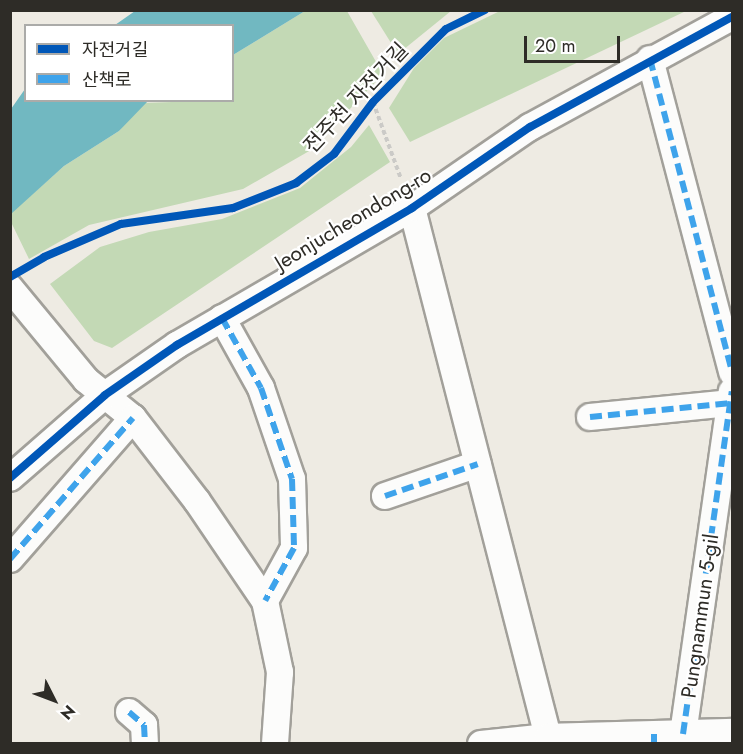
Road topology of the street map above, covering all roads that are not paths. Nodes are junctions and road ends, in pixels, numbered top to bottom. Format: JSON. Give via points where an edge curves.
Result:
{"nodes":[{"id":1,"x":732,"y":17,"type":"edge"},
{"id":2,"x":650,"y":59,"type":"junction"},
{"id":3,"x":412,"y":208,"type":"junction"},
{"id":4,"x":10,"y":288,"type":"edge"},
{"id":5,"x":222,"y":318,"type":"junction"},
{"id":6,"x":732,"y":372,"type":"edge"},
{"id":7,"x":96,"y":387,"type":"junction"},
{"id":8,"x":731,"y":416,"type":"edge"},
{"id":9,"x":590,"y":417,"type":"dead end"},
{"id":10,"x":133,"y":418,"type":"junction"},
{"id":11,"x":478,"y":464,"type":"junction"},
{"id":12,"x":10,"y":478,"type":"edge"},
{"id":13,"x":385,"y":496,"type":"dead end"},
{"id":14,"x":10,"y":559,"type":"edge"},
{"id":15,"x":265,"y":601,"type":"junction"},
{"id":16,"x":129,"y":712,"type":"dead end"},
{"id":17,"x":732,"y":732,"type":"edge"},
{"id":18,"x":683,"y":734,"type":"junction"},
{"id":19,"x":548,"y":738,"type":"junction"},
{"id":20,"x":654,"y":739,"type":"edge"},
{"id":21,"x":145,"y":744,"type":"edge"},
{"id":22,"x":275,"y":744,"type":"edge"},
{"id":23,"x":481,"y":744,"type":"edge"}],
"edges":[{"from":1,"to":2,"type":"street","name":"Jeonjucheondong-ro"},
{"from":2,"to":3,"type":"street","name":"Jeonjucheondong-ro","via":[[530,128]]},
{"from":2,"to":6,"type":"street"},
{"from":3,"to":5,"type":"street","name":"Jeonjucheondong-ro"},
{"from":3,"to":11,"type":"street","name":"Jeonjucheondong-ro"},
{"from":4,"to":7,"type":"street"},
{"from":5,"to":7,"type":"street","name":"Jeonjucheondong-ro"},
{"from":5,"to":15,"type":"street","via":[[261,388],[292,479],[294,548]]},
{"from":7,"to":10,"type":"street"},
{"from":7,"to":12,"type":"street","name":"Jeonjucheondong-ro"},
{"from":8,"to":9,"type":"street"},
{"from":8,"to":18,"type":"street","name":"Pungnammun 5-gil"},
{"from":10,"to":14,"type":"street"},
{"from":10,"to":15,"type":"street","via":[[197,501]]},
{"from":11,"to":13,"type":"street"},
{"from":11,"to":19,"type":"street"},
{"from":15,"to":22,"type":"street","via":[[280,672]]},
{"from":16,"to":21,"type":"street","via":[[144,725]]},
{"from":17,"to":18,"type":"street"},
{"from":18,"to":20,"type":"street"},
{"from":19,"to":20,"type":"street"},
{"from":19,"to":23,"type":"street"}]}
